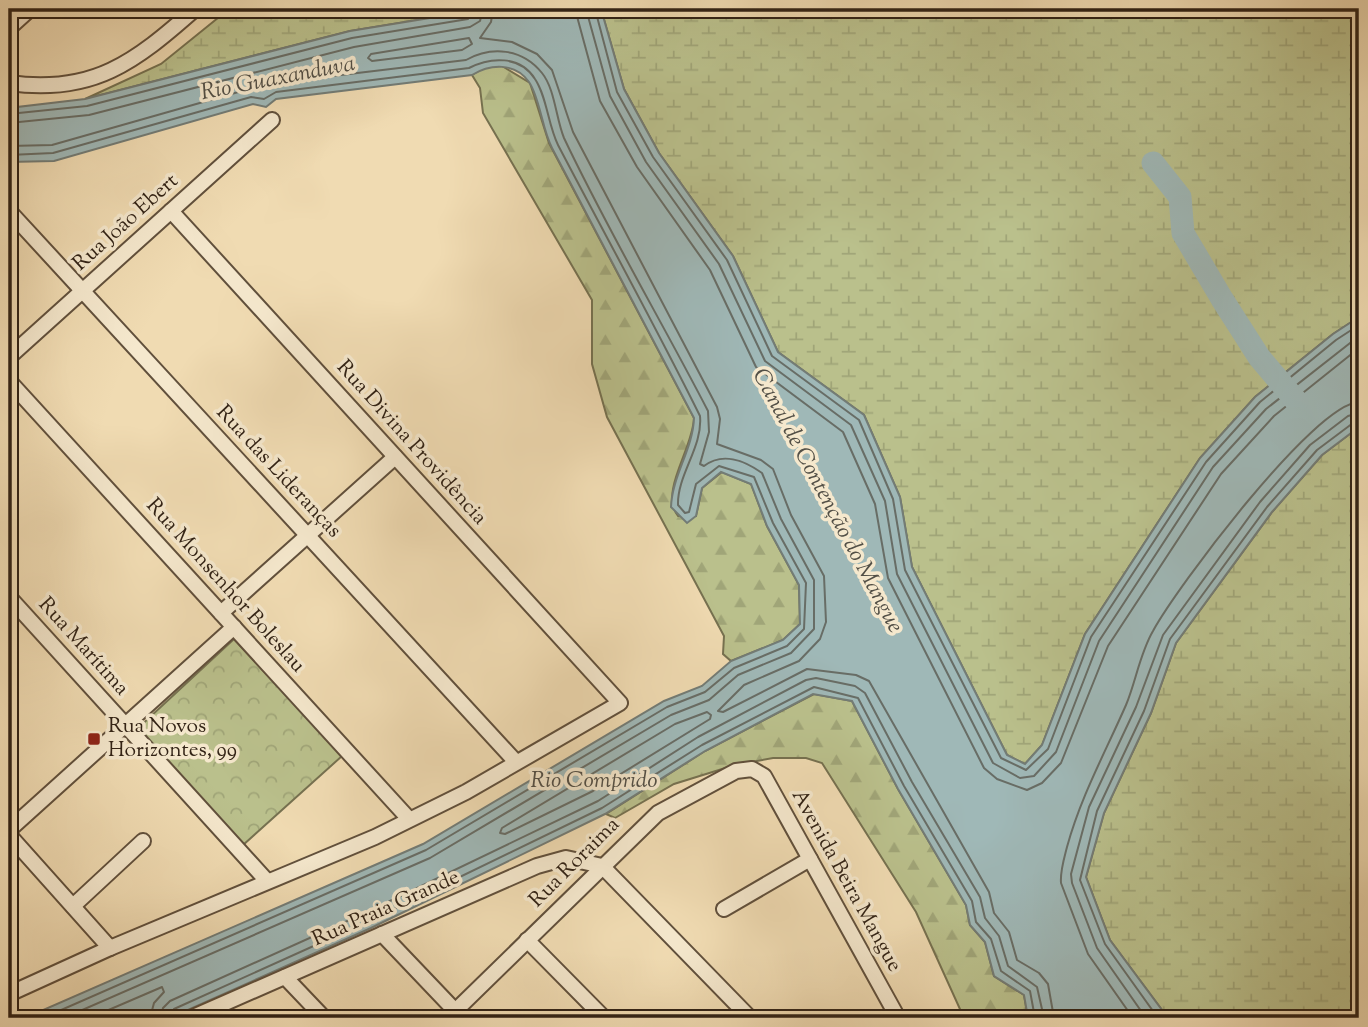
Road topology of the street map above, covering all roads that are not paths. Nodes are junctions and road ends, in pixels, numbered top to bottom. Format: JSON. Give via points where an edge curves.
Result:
{"nodes":[{"id":1,"x":30,"y":9,"type":"edge"},
{"id":2,"x":195,"y":9,"type":"edge"},
{"id":3,"x":9,"y":28,"type":"edge"},
{"id":4,"x":9,"y":83,"type":"edge"},
{"id":5,"x":272,"y":120,"type":"dead end"},
{"id":6,"x":9,"y":211,"type":"edge"},
{"id":7,"x":171,"y":211,"type":"junction"},
{"id":8,"x":82,"y":291,"type":"junction"},
{"id":9,"x":9,"y":358,"type":"edge"},
{"id":10,"x":9,"y":381,"type":"edge"},
{"id":11,"x":395,"y":457,"type":"junction"},
{"id":12,"x":308,"y":536,"type":"junction"},
{"id":13,"x":9,"y":597,"type":"edge"},
{"id":14,"x":221,"y":613,"type":"junction"},
{"id":15,"x":234,"y":627,"type":"junction"},
{"id":16,"x":125,"y":725,"type":"junction"},
{"id":17,"x":516,"y":762,"type":"junction"},
{"id":18,"x":752,"y":769,"type":"joint"},
{"id":19,"x":409,"y":819,"type":"junction"},
{"id":20,"x":9,"y":833,"type":"edge"},
{"id":21,"x":143,"y":841,"type":"dead end"},
{"id":22,"x":810,"y":859,"type":"junction"},
{"id":23,"x":602,"y":866,"type":"junction"},
{"id":24,"x":267,"y":881,"type":"junction"},
{"id":25,"x":72,"y":906,"type":"junction"},
{"id":26,"x":724,"y":909,"type":"dead end"},
{"id":27,"x":382,"y":934,"type":"junction"},
{"id":28,"x":527,"y":940,"type":"junction"},
{"id":29,"x":110,"y":948,"type":"junction"},
{"id":30,"x":285,"y":977,"type":"junction"},
{"id":31,"x":9,"y":994,"type":"edge"},
{"id":32,"x":455,"y":1016,"type":"edge"},
{"id":33,"x":191,"y":1018,"type":"edge"},
{"id":34,"x":324,"y":1018,"type":"edge"},
{"id":35,"x":604,"y":1018,"type":"edge"},
{"id":36,"x":750,"y":1018,"type":"edge"},
{"id":37,"x":898,"y":1018,"type":"edge"}],
"edges":[{"from":1,"to":3,"type":"street"},
{"from":2,"to":4,"type":"street","via":[[146,52],[107,75],[70,84]]},
{"from":5,"to":7,"type":"street","name":"Rua João Ebert"},
{"from":6,"to":8,"type":"street","name":"Rua das Lideranças"},
{"from":7,"to":8,"type":"street","name":"Rua João Ebert"},
{"from":7,"to":11,"type":"street","name":"Rua Divina Providência"},
{"from":8,"to":9,"type":"street","name":"Rua João Ebert"},
{"from":8,"to":12,"type":"street","name":"Rua das Lideranças"},
{"from":10,"to":14,"type":"street","name":"Rua Monsenhor Boleslau"},
{"from":11,"to":12,"type":"street"},
{"from":11,"to":17,"type":"street","name":"Rua Divina Providência","via":[[620,703]]},
{"from":12,"to":14,"type":"street"},
{"from":12,"to":17,"type":"street","name":"Rua das Lideranças"},
{"from":13,"to":16,"type":"street","name":"Rua Marítima"},
{"from":14,"to":15,"type":"street","name":"Rua Monsenhor Boleslau"},
{"from":15,"to":16,"type":"street"},
{"from":15,"to":19,"type":"street","name":"Rua Monsenhor Boleslau"},
{"from":16,"to":20,"type":"street"},
{"from":16,"to":24,"type":"street","name":"Rua Marítima"},
{"from":17,"to":19,"type":"street"},
{"from":18,"to":22,"type":"street","name":"Avenida Beira Mangue","via":[[764,776]]},
{"from":18,"to":23,"type":"street","name":"Rua Roraima","via":[[736,771],[669,805]]},
{"from":19,"to":24,"type":"street","via":[[347,850]]},
{"from":20,"to":25,"type":"street"},
{"from":21,"to":25,"type":"street"},
{"from":22,"to":26,"type":"street"},
{"from":22,"to":37,"type":"street","name":"Avenida Beira Mangue"},
{"from":23,"to":27,"type":"street","name":"Rua Praia Grande","via":[[576,858],[549,862]]},
{"from":23,"to":28,"type":"street","name":"Rua Roraima"},
{"from":23,"to":36,"type":"street"},
{"from":24,"to":29,"type":"street"},
{"from":25,"to":29,"type":"street"},
{"from":27,"to":30,"type":"street","name":"Rua Praia Grande"},
{"from":27,"to":32,"type":"street"},
{"from":28,"to":32,"type":"street","name":"Rua Roraima"},
{"from":28,"to":35,"type":"street"},
{"from":29,"to":31,"type":"street"},
{"from":30,"to":33,"type":"street","name":"Rua Praia Grande"},
{"from":30,"to":34,"type":"street"}]}
